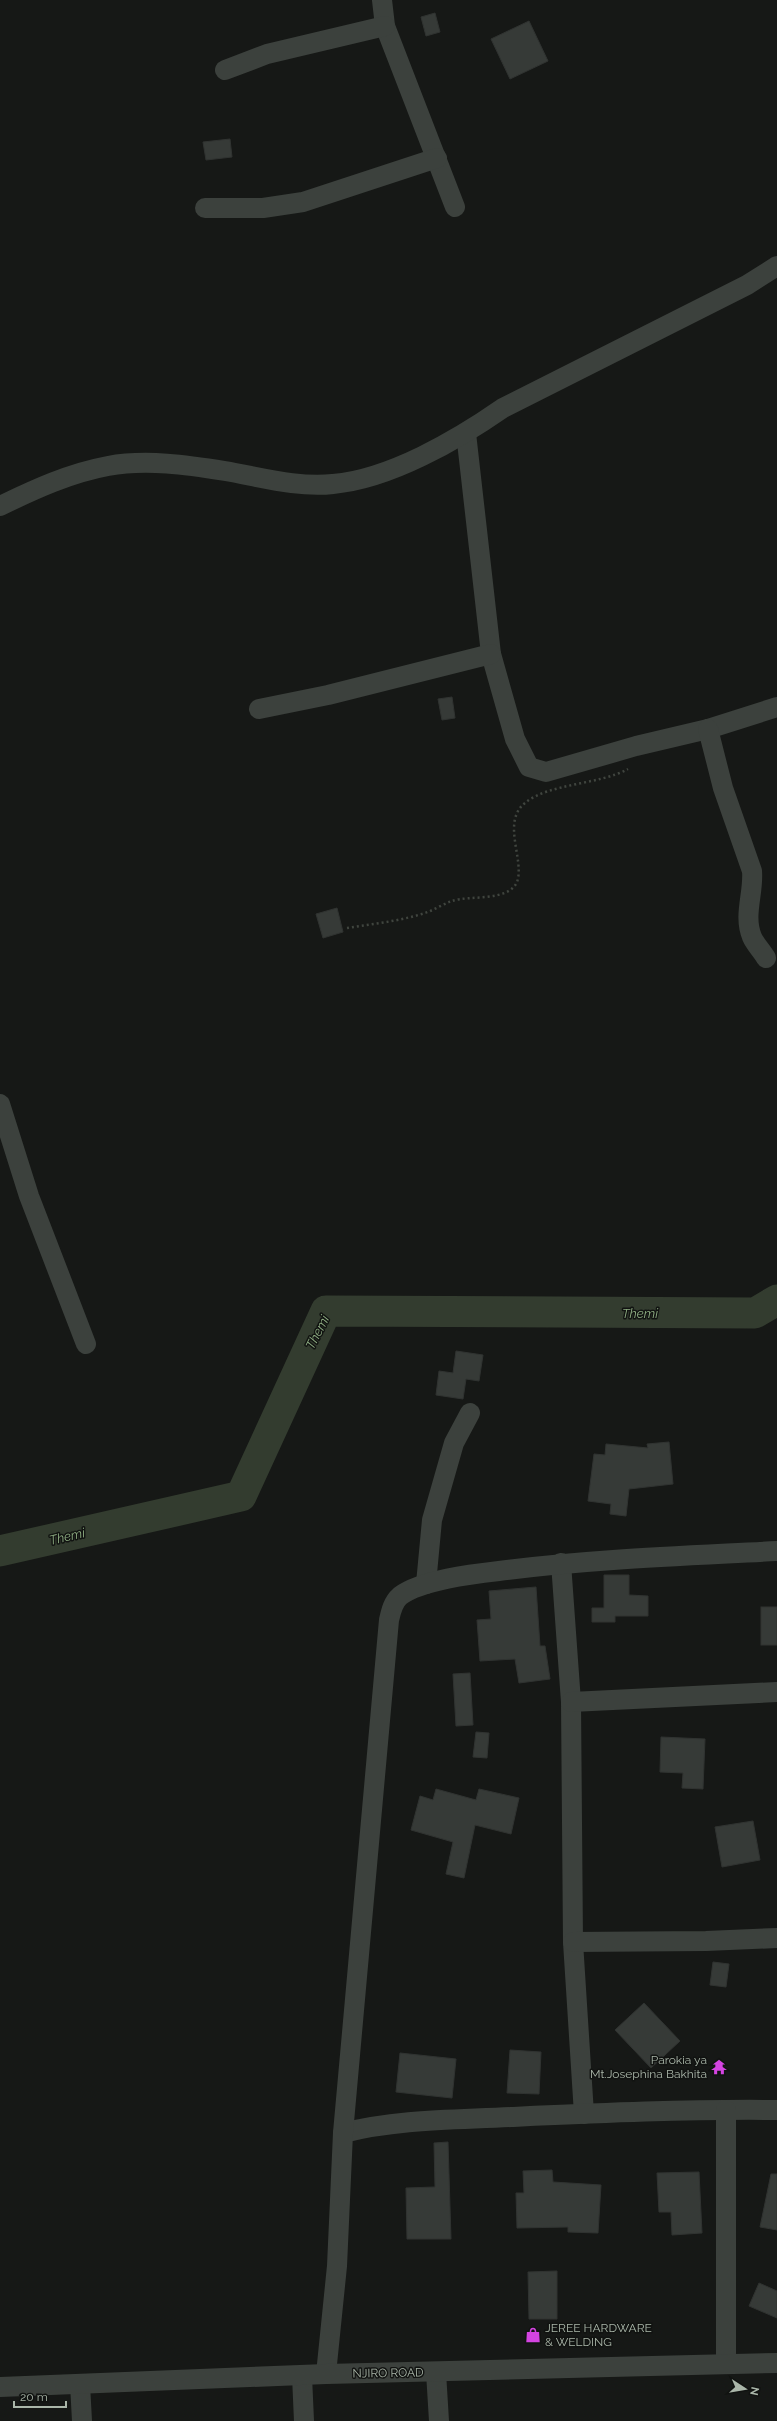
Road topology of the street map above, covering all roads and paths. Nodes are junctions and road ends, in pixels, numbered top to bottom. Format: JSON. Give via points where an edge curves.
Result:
{"nodes":[{"id":1,"x":382,"y":0,"type":"edge"},
{"id":2,"x":385,"y":26,"type":"junction"},
{"id":3,"x":225,"y":70,"type":"dead end"},
{"id":4,"x":437,"y":158,"type":"junction"},
{"id":5,"x":455,"y":207,"type":"dead end"},
{"id":6,"x":205,"y":208,"type":"dead end"},
{"id":7,"x":777,"y":266,"type":"edge"},
{"id":8,"x":466,"y":433,"type":"junction"},
{"id":9,"x":0,"y":506,"type":"edge"},
{"id":10,"x":491,"y":654,"type":"junction"},
{"id":11,"x":777,"y":706,"type":"edge"},
{"id":12,"x":259,"y":708,"type":"dead end"},
{"id":13,"x":708,"y":729,"type":"junction"},
{"id":14,"x":636,"y":746,"type":"junction"},
{"id":15,"x":347,"y":928,"type":"dead end"},
{"id":16,"x":766,"y":958,"type":"dead end"},
{"id":17,"x":0,"y":1104,"type":"edge"},
{"id":18,"x":86,"y":1344,"type":"dead end"},
{"id":19,"x":470,"y":1413,"type":"dead end"},
{"id":20,"x":777,"y":1551,"type":"edge"},
{"id":21,"x":561,"y":1563,"type":"junction"},
{"id":22,"x":426,"y":1584,"type":"junction"},
{"id":23,"x":777,"y":1692,"type":"edge"},
{"id":24,"x":571,"y":1702,"type":"junction"},
{"id":25,"x":777,"y":1938,"type":"edge"},
{"id":26,"x":573,"y":1942,"type":"junction"},
{"id":27,"x":726,"y":2110,"type":"junction"},
{"id":28,"x":777,"y":2110,"type":"edge"},
{"id":29,"x":584,"y":2114,"type":"junction"},
{"id":30,"x":343,"y":2133,"type":"junction"},
{"id":31,"x":777,"y":2363,"type":"edge"},
{"id":32,"x":726,"y":2364,"type":"junction"},
{"id":33,"x":436,"y":2372,"type":"junction"},
{"id":34,"x":326,"y":2374,"type":"junction"},
{"id":35,"x":302,"y":2376,"type":"junction"},
{"id":36,"x":80,"y":2384,"type":"junction"},
{"id":37,"x":0,"y":2387,"type":"edge"},
{"id":38,"x":82,"y":2421,"type":"edge"},
{"id":39,"x":304,"y":2421,"type":"edge"},
{"id":40,"x":439,"y":2421,"type":"edge"}],
"edges":[{"from":1,"to":2,"type":"street"},
{"from":2,"to":3,"type":"street","via":[[267,54]]},
{"from":2,"to":4,"type":"street"},
{"from":4,"to":5,"type":"street"},
{"from":4,"to":6,"type":"street","via":[[303,202],[263,208]]},
{"from":7,"to":8,"type":"street","via":[[747,285],[503,408]]},
{"from":8,"to":9,"type":"street","via":[[410,461],[357,481],[314,485],[206,468],[153,463],[108,466],[48,483]]},
{"from":8,"to":10,"type":"street"},
{"from":10,"to":12,"type":"street","via":[[328,695]]},
{"from":10,"to":14,"type":"street","via":[[515,739],[529,767],[546,772]]},
{"from":11,"to":13,"type":"street"},
{"from":13,"to":14,"type":"street"},
{"from":13,"to":16,"type":"street","via":[[723,788],[752,871],[748,922],[753,938]]},
{"from":14,"to":15,"type":"path","via":[[625,771],[540,795],[524,804],[517,815],[514,835],[518,874],[516,883],[510,890],[498,896],[453,900],[425,913]]},
{"from":17,"to":18,"type":"street","via":[[28,1196]]},
{"from":19,"to":22,"type":"street","via":[[454,1443],[432,1520]]},
{"from":20,"to":21,"type":"street"},
{"from":21,"to":22,"type":"street","via":[[471,1574]]},
{"from":21,"to":24,"type":"street"},
{"from":22,"to":30,"type":"street","via":[[401,1596],[392,1606],[389,1620]]},
{"from":23,"to":24,"type":"street"},
{"from":24,"to":26,"type":"street"},
{"from":25,"to":26,"type":"street"},
{"from":26,"to":29,"type":"street"},
{"from":27,"to":28,"type":"street"},
{"from":27,"to":29,"type":"street"},
{"from":27,"to":32,"type":"street"},
{"from":29,"to":30,"type":"street","via":[[377,2124]]},
{"from":30,"to":34,"type":"street","via":[[337,2266]]},
{"from":31,"to":32,"type":"street","name":"NJIRO ROAD"},
{"from":32,"to":33,"type":"street","name":"NJIRO ROAD"},
{"from":33,"to":34,"type":"street","name":"NJIRO ROAD"},
{"from":33,"to":40,"type":"street"},
{"from":34,"to":35,"type":"street","name":"NJIRO ROAD"},
{"from":35,"to":36,"type":"street","name":"NJIRO ROAD"},
{"from":35,"to":39,"type":"street"},
{"from":36,"to":37,"type":"street","name":"NJIRO ROAD"},
{"from":36,"to":38,"type":"street"}]}
